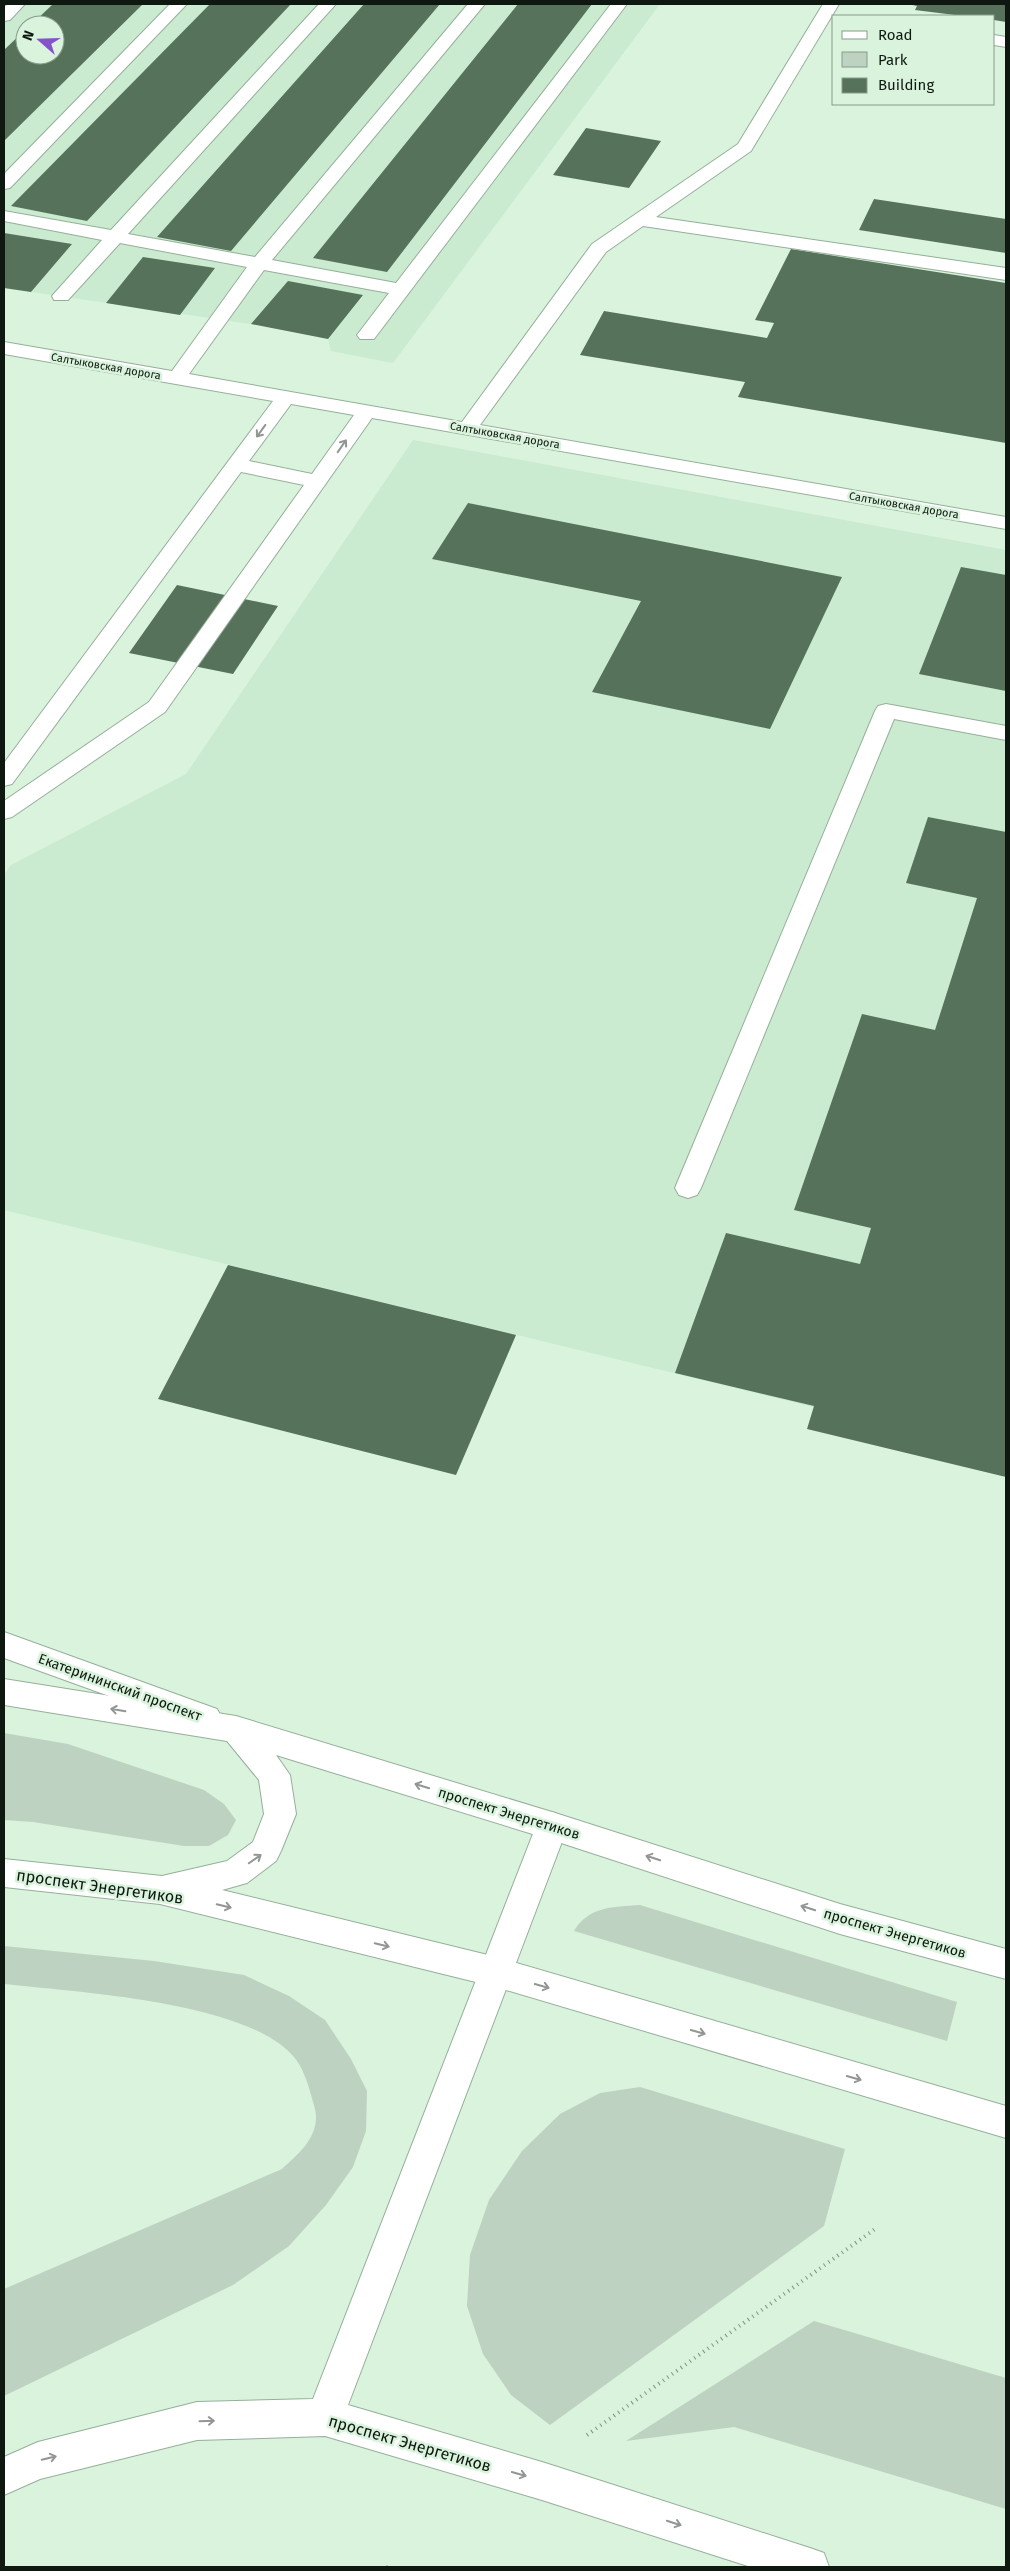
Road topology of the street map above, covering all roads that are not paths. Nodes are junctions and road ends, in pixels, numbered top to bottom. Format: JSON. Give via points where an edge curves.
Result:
{"nodes":[{"id":1,"x":17,"y":4,"type":"edge"},
{"id":2,"x":179,"y":4,"type":"edge"},
{"id":3,"x":328,"y":4,"type":"edge"},
{"id":4,"x":477,"y":4,"type":"edge"},
{"id":5,"x":619,"y":4,"type":"edge"},
{"id":6,"x":829,"y":12,"type":"edge"},
{"id":7,"x":4,"y":16,"type":"edge"},
{"id":8,"x":4,"y":184,"type":"edge"},
{"id":9,"x":4,"y":216,"type":"edge"},
{"id":10,"x":640,"y":220,"type":"junction"},
{"id":11,"x":115,"y":237,"type":"junction"},
{"id":12,"x":259,"y":264,"type":"junction"},
{"id":13,"x":1006,"y":274,"type":"edge"},
{"id":14,"x":401,"y":290,"type":"junction"},
{"id":15,"x":61,"y":296,"type":"dead end"},
{"id":16,"x":367,"y":335,"type":"dead end"},
{"id":17,"x":4,"y":348,"type":"edge"},
{"id":18,"x":177,"y":378,"type":"junction"},
{"id":19,"x":286,"y":397,"type":"junction"},
{"id":20,"x":367,"y":411,"type":"junction"},
{"id":21,"x":468,"y":429,"type":"junction"},
{"id":22,"x":236,"y":465,"type":"junction"},
{"id":23,"x":318,"y":481,"type":"junction"},
{"id":24,"x":1006,"y":523,"type":"edge"},
{"id":25,"x":1006,"y":733,"type":"edge"},
{"id":26,"x":4,"y":779,"type":"edge"},
{"id":27,"x":4,"y":812,"type":"edge"},
{"id":28,"x":688,"y":1188,"type":"dead end"},
{"id":29,"x":4,"y":1645,"type":"edge"},
{"id":30,"x":4,"y":1692,"type":"edge"},
{"id":31,"x":236,"y":1729,"type":"junction"},
{"id":32,"x":552,"y":1826,"type":"junction"},
{"id":33,"x":4,"y":1873,"type":"edge"},
{"id":34,"x":160,"y":1890,"type":"junction"},
{"id":35,"x":1006,"y":1964,"type":"edge"},
{"id":36,"x":496,"y":1972,"type":"junction"},
{"id":37,"x":1006,"y":2122,"type":"edge"},
{"id":38,"x":325,"y":2417,"type":"junction"},
{"id":39,"x":4,"y":2476,"type":"edge"},
{"id":40,"x":810,"y":2567,"type":"edge"}],
"edges":[{"from":1,"to":7,"type":"street"},
{"from":2,"to":8,"type":"street"},
{"from":3,"to":11,"type":"street"},
{"from":4,"to":12,"type":"street"},
{"from":5,"to":14,"type":"street"},
{"from":6,"to":10,"type":"street","via":[[745,147]]},
{"from":9,"to":11,"type":"street"},
{"from":10,"to":13,"type":"street"},
{"from":10,"to":21,"type":"street","via":[[598,248]]},
{"from":11,"to":12,"type":"street"},
{"from":11,"to":15,"type":"street"},
{"from":12,"to":14,"type":"street"},
{"from":12,"to":18,"type":"street"},
{"from":14,"to":16,"type":"street"},
{"from":17,"to":18,"type":"street","name":"Салтыковская дорога"},
{"from":18,"to":19,"type":"street","name":"Салтыковская дорога"},
{"from":19,"to":20,"type":"street","name":"Салтыковская дорога"},
{"from":19,"to":22,"type":"street","one_way":true},
{"from":20,"to":21,"type":"street","name":"Салтыковская дорога"},
{"from":23,"to":20,"type":"street","one_way":true},
{"from":21,"to":24,"type":"street","name":"Салтыковская дорога"},
{"from":22,"to":23,"type":"street"},
{"from":22,"to":26,"type":"street"},
{"from":23,"to":27,"type":"street","via":[[158,707]]},
{"from":25,"to":28,"type":"street","via":[[886,711]]},
{"from":29,"to":31,"type":"street","name":"Екатерининский проспект"},
{"from":31,"to":30,"type":"street","name":"проспект Энергетиков","one_way":true},
{"from":32,"to":31,"type":"street","name":"проспект Энергетиков","one_way":true},
{"from":34,"to":31,"type":"street","one_way":true,"via":[[235,1872],[265,1851],[280,1814],[274,1775]]},
{"from":35,"to":32,"type":"street","name":"проспект Энергетиков","one_way":true,"via":[[840,1919]]},
{"from":32,"to":36,"type":"street"},
{"from":33,"to":34,"type":"street","name":"проспект Энергетиков"},
{"from":34,"to":36,"type":"street","name":"проспект Энергетиков","one_way":true},
{"from":36,"to":37,"type":"street","name":"проспект Энергетиков","one_way":true},
{"from":36,"to":38,"type":"street"},
{"from":39,"to":38,"type":"street","name":"проспект Энергетиков","one_way":true,"via":[[38,2461],[197,2421]]},
{"from":38,"to":40,"type":"street","name":"проспект Энергетиков","one_way":true,"via":[[542,2481]]}]}
